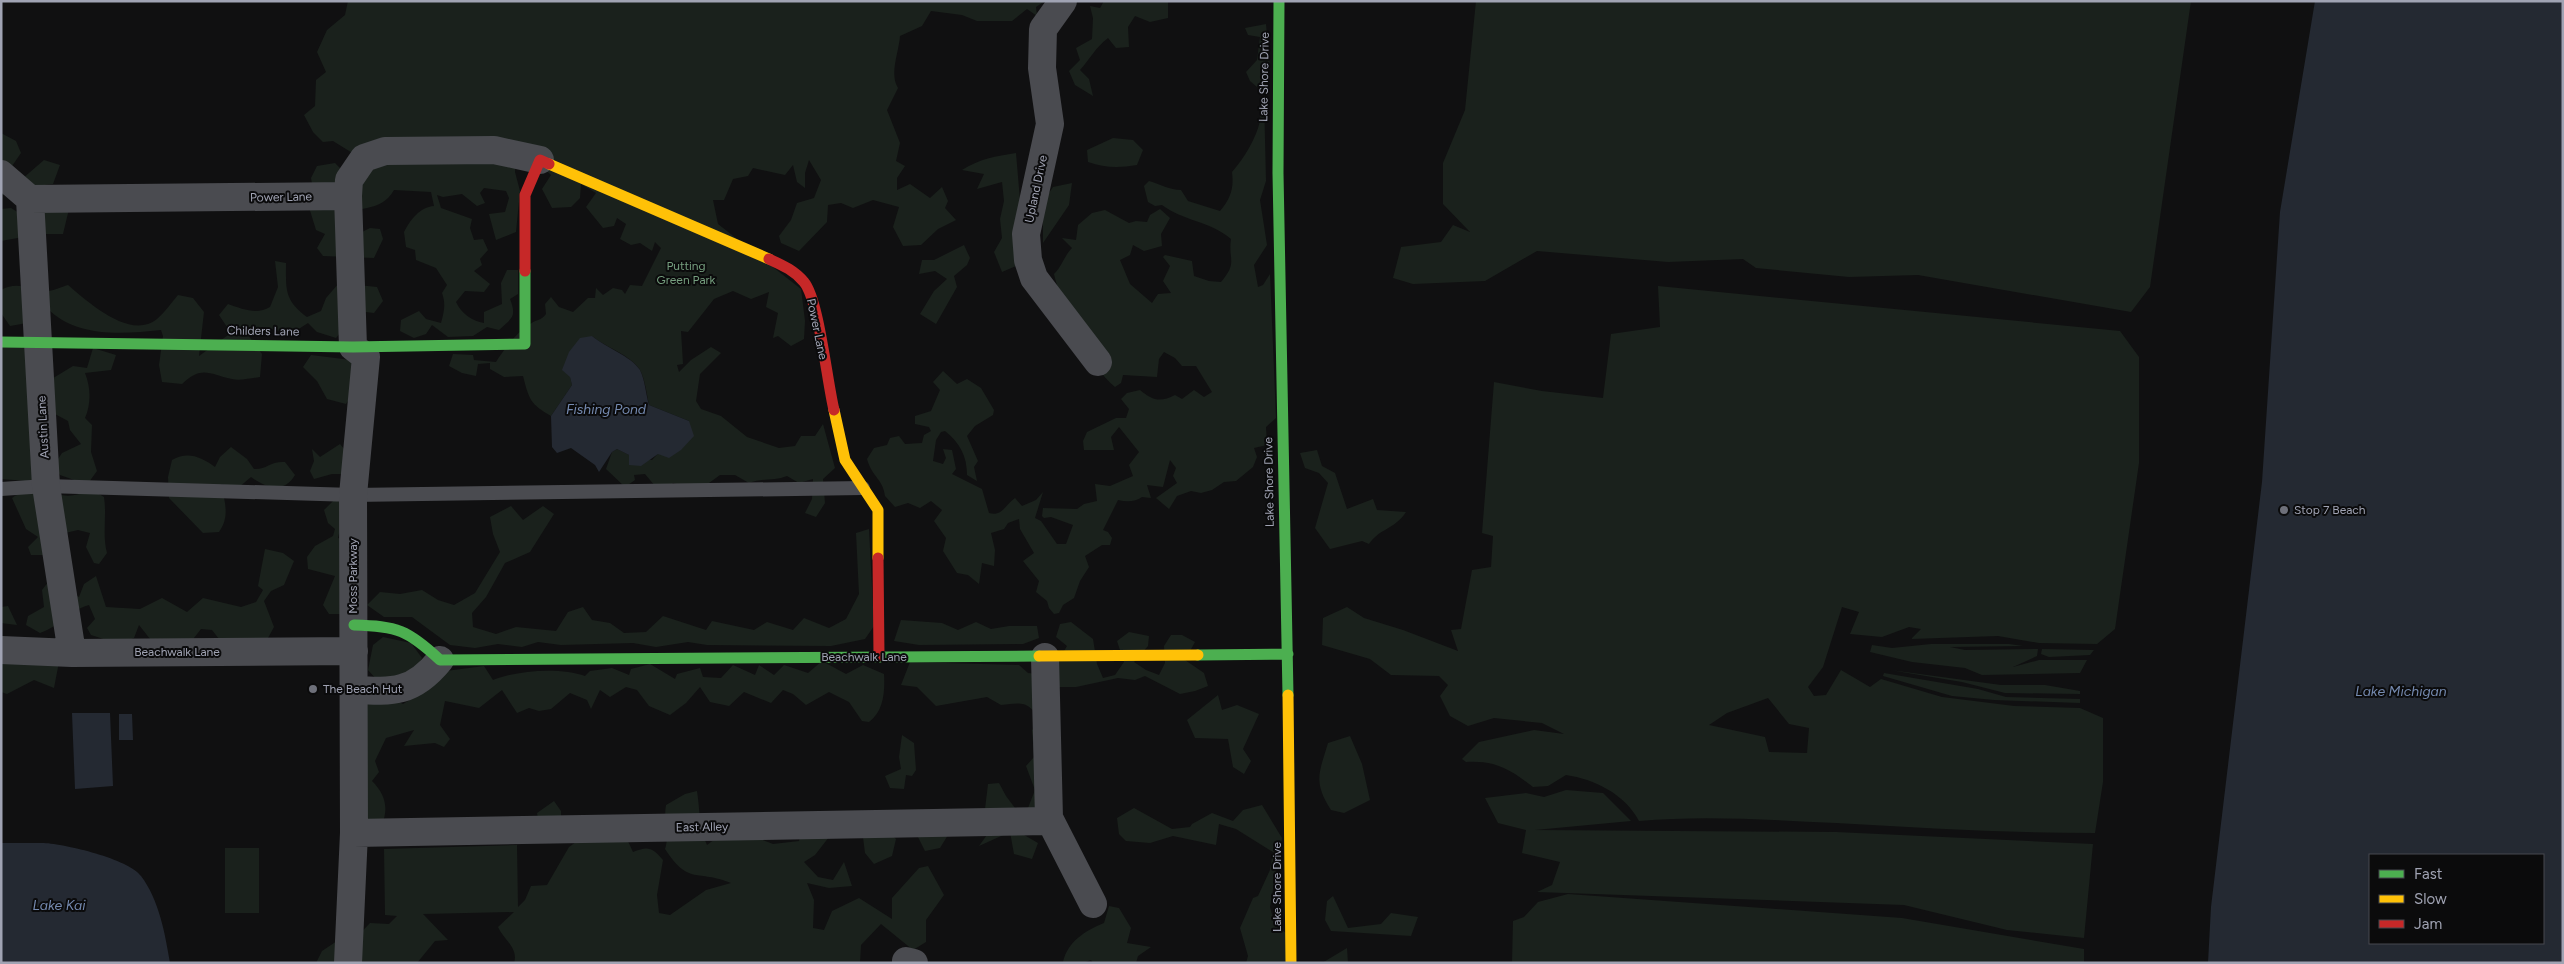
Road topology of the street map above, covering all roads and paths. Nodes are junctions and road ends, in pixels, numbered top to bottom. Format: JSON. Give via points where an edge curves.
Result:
{"nodes":[{"id":1,"x":1063,"y":1,"type":"edge"},
{"id":2,"x":1279,"y":1,"type":"edge"},
{"id":3,"x":540,"y":160,"type":"junction"},
{"id":4,"x":1,"y":174,"type":"edge"},
{"id":5,"x":348,"y":196,"type":"junction"},
{"id":6,"x":30,"y":199,"type":"junction"},
{"id":7,"x":1,"y":342,"type":"edge"},
{"id":8,"x":38,"y":342,"type":"junction"},
{"id":9,"x":353,"y":346,"type":"junction"},
{"id":10,"x":1098,"y":362,"type":"dead end"},
{"id":11,"x":46,"y":486,"type":"junction"},
{"id":12,"x":1,"y":488,"type":"edge"},
{"id":13,"x":863,"y":488,"type":"junction"},
{"id":14,"x":353,"y":495,"type":"junction"},
{"id":15,"x":354,"y":638,"type":"junction"},
{"id":16,"x":1,"y":650,"type":"edge"},
{"id":17,"x":72,"y":653,"type":"junction"},
{"id":18,"x":1288,"y":654,"type":"junction"},
{"id":19,"x":879,"y":656,"type":"junction"},
{"id":20,"x":1045,"y":657,"type":"junction"},
{"id":21,"x":440,"y":660,"type":"junction"},
{"id":22,"x":354,"y":690,"type":"junction"},
{"id":23,"x":1050,"y":821,"type":"junction"},
{"id":24,"x":354,"y":833,"type":"junction"},
{"id":25,"x":1093,"y":904,"type":"dead end"},
{"id":26,"x":348,"y":963,"type":"edge"},
{"id":27,"x":1291,"y":963,"type":"edge"}],
"edges":[{"from":1,"to":10,"type":"street","name":"Upland Drive","via":[[1043,29],[1042,68],[1050,124],[1026,234],[1028,260],[1034,278]]},
{"from":2,"to":18,"type":"street","name":"Lake Shore Drive","via":[[1276,105]]},
{"from":3,"to":5,"type":"street","name":"Power Lane","via":[[494,150],[385,151],[364,158],[349,180]]},
{"from":3,"to":9,"type":"street","name":"Childers Lane","via":[[525,195],[525,344]]},
{"from":3,"to":13,"type":"street","name":"Power Lane","via":[[790,268],[805,283],[814,305],[845,460]]},
{"from":4,"to":6,"type":"street"},
{"from":5,"to":6,"type":"street","name":"Power Lane"},
{"from":5,"to":9,"type":"street"},
{"from":6,"to":8,"type":"street","name":"Austin Lane"},
{"from":7,"to":8,"type":"street","name":"Childers Lane"},
{"from":8,"to":9,"type":"street","name":"Childers Lane"},
{"from":8,"to":11,"type":"street","name":"Austin Lane"},
{"from":9,"to":14,"type":"street","name":"Moss Parkway","via":[[366,357]]},
{"from":11,"to":12,"type":"lane"},
{"from":11,"to":14,"type":"lane"},
{"from":11,"to":17,"type":"street","name":"Austin Lane"},
{"from":13,"to":14,"type":"lane"},
{"from":13,"to":19,"type":"street","name":"Power Lane","via":[[878,510]]},
{"from":14,"to":15,"type":"street","name":"Moss Parkway"},
{"from":15,"to":17,"type":"street","name":"Beachwalk Lane"},
{"from":15,"to":21,"type":"street","name":"Beachwalk Lane","via":[[396,628],[416,636]]},
{"from":15,"to":22,"type":"street","name":"Moss Parkway"},
{"from":16,"to":17,"type":"street","name":"Beachwalk Lane"},
{"from":18,"to":20,"type":"street","name":"Beachwalk Lane"},
{"from":18,"to":27,"type":"street","name":"Lake Shore Drive"},
{"from":19,"to":20,"type":"street","name":"Beachwalk Lane"},
{"from":19,"to":21,"type":"street","name":"Beachwalk Lane"},
{"from":20,"to":23,"type":"street"},
{"from":21,"to":22,"type":"street","via":[[415,684],[390,692]]},
{"from":22,"to":24,"type":"street","name":"Moss Parkway"},
{"from":23,"to":24,"type":"street","name":"East Alley"},
{"from":23,"to":25,"type":"street"},
{"from":24,"to":26,"type":"street","name":"Moss Parkway"}]}
